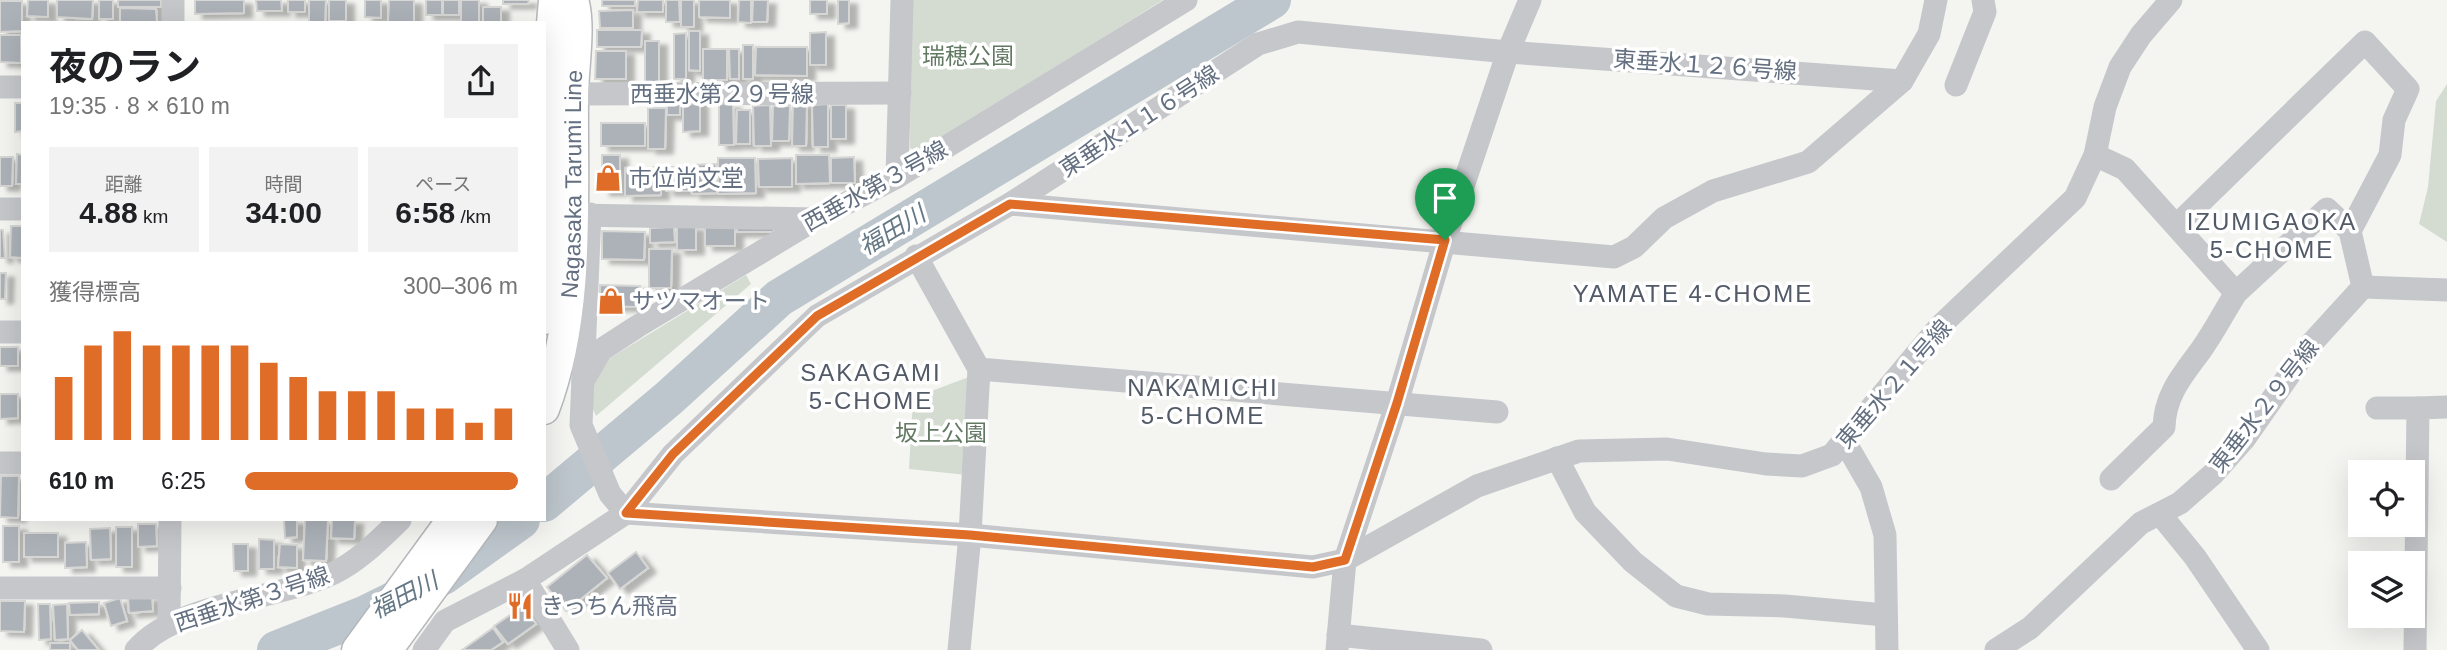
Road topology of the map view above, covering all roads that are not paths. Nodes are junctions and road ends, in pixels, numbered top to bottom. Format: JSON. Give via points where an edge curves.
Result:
{"nodes":[{"id":1,"x":173,"y":0,"type":"edge"},
{"id":2,"x":554,"y":0,"type":"edge"},
{"id":3,"x":573,"y":0,"type":"edge"},
{"id":4,"x":902,"y":0,"type":"edge"},
{"id":5,"x":1186,"y":0,"type":"edge"},
{"id":6,"x":1530,"y":0,"type":"edge"},
{"id":7,"x":1937,"y":0,"type":"edge"},
{"id":8,"x":1983,"y":0,"type":"edge"},
{"id":9,"x":2171,"y":0,"type":"edge"},
{"id":10,"x":173,"y":21,"type":"edge"},
{"id":11,"x":1508,"y":52,"type":"junction"},
{"id":12,"x":1902,"y":80,"type":"junction"},
{"id":13,"x":1956,"y":85,"type":"dead end"},
{"id":14,"x":21,"y":86,"type":"edge"},
{"id":15,"x":0,"y":87,"type":"edge"},
{"id":16,"x":900,"y":93,"type":"junction"},
{"id":17,"x":555,"y":94,"type":"edge"},
{"id":18,"x":2095,"y":155,"type":"junction"},
{"id":19,"x":897,"y":177,"type":"junction"},
{"id":20,"x":1010,"y":204,"type":"junction"},
{"id":21,"x":0,"y":209,"type":"edge"},
{"id":22,"x":21,"y":209,"type":"edge"},
{"id":23,"x":564,"y":214,"type":"edge"},
{"id":24,"x":816,"y":219,"type":"junction"},
{"id":25,"x":2177,"y":225,"type":"junction"},
{"id":26,"x":2350,"y":231,"type":"junction"},
{"id":27,"x":1445,"y":240,"type":"junction"},
{"id":28,"x":916,"y":256,"type":"junction"},
{"id":29,"x":546,"y":258,"type":"edge"},
{"id":30,"x":2363,"y":286,"type":"junction"},
{"id":31,"x":2447,"y":290,"type":"edge"},
{"id":32,"x":2236,"y":293,"type":"junction"},
{"id":33,"x":0,"y":332,"type":"edge"},
{"id":34,"x":21,"y":332,"type":"edge"},
{"id":35,"x":979,"y":369,"type":"junction"},
{"id":36,"x":580,"y":387,"type":"junction"},
{"id":37,"x":546,"y":402,"type":"edge"},
{"id":38,"x":1397,"y":403,"type":"junction"},
{"id":39,"x":2447,"y":407,"type":"edge"},
{"id":40,"x":2377,"y":408,"type":"dead end"},
{"id":41,"x":2418,"y":408,"type":"junction"},
{"id":42,"x":1497,"y":412,"type":"dead end"},
{"id":43,"x":1844,"y":442,"type":"junction"},
{"id":44,"x":1557,"y":458,"type":"junction"},
{"id":45,"x":0,"y":463,"type":"edge"},
{"id":46,"x":21,"y":463,"type":"edge"},
{"id":47,"x":2111,"y":479,"type":"dead end"},
{"id":48,"x":626,"y":513,"type":"junction"},
{"id":49,"x":2160,"y":514,"type":"junction"},
{"id":50,"x":170,"y":521,"type":"edge"},
{"id":51,"x":399,"y":521,"type":"edge"},
{"id":52,"x":451,"y":521,"type":"edge"},
{"id":53,"x":481,"y":521,"type":"edge"},
{"id":54,"x":970,"y":535,"type":"junction"},
{"id":55,"x":1345,"y":560,"type":"junction"},
{"id":56,"x":525,"y":580,"type":"junction"},
{"id":57,"x":0,"y":588,"type":"edge"},
{"id":58,"x":170,"y":589,"type":"junction"},
{"id":59,"x":1885,"y":615,"type":"junction"},
{"id":60,"x":169,"y":625,"type":"junction"},
{"id":61,"x":1337,"y":642,"type":"edge"},
{"id":62,"x":136,"y":650,"type":"edge"},
{"id":63,"x":356,"y":650,"type":"edge"},
{"id":64,"x":387,"y":650,"type":"edge"},
{"id":65,"x":424,"y":650,"type":"edge"},
{"id":66,"x":568,"y":650,"type":"edge"},
{"id":67,"x":959,"y":650,"type":"edge"},
{"id":68,"x":1481,"y":650,"type":"edge"},
{"id":69,"x":1886,"y":650,"type":"edge"},
{"id":70,"x":1996,"y":650,"type":"edge"},
{"id":71,"x":2259,"y":650,"type":"edge"},
{"id":72,"x":2415,"y":650,"type":"edge"}],
"edges":[{"from":1,"to":10,"type":"street"},
{"from":2,"to":17,"type":"main road","name":"Nagasaka Tarumi Line"},
{"from":3,"to":17,"type":"main road","name":"Nagasaka Tarumi Line"},
{"from":4,"to":16,"type":"street"},
{"from":5,"to":19,"type":"street","name":"西垂水第３号線"},
{"from":6,"to":11,"type":"street"},
{"from":7,"to":12,"type":"street","via":[[1929,34]]},
{"from":8,"to":13,"type":"street","via":[[1985,12]]},
{"from":9,"to":18,"type":"street","name":"東垂水２１号線","via":[[2120,67]]},
{"from":11,"to":12,"type":"street","name":"東垂水１２６号線"},
{"from":11,"to":20,"type":"street","name":"東垂水１１６号線","via":[[1297,32],[1258,44]]},
{"from":11,"to":27,"type":"street"},
{"from":12,"to":27,"type":"street","via":[[1808,162],[1713,191],[1664,218],[1634,247],[1614,257]]},
{"from":14,"to":15,"type":"street"},
{"from":16,"to":17,"type":"street","name":"西垂水第２９号線"},
{"from":16,"to":19,"type":"street"},
{"from":17,"to":23,"type":"main road","name":"Nagasaka Tarumi Line"},
{"from":18,"to":25,"type":"street","via":[[2125,169]]},
{"from":18,"to":43,"type":"street","name":"東垂水２１号線","via":[[2075,198],[1940,326]]},
{"from":19,"to":24,"type":"street","name":"西垂水第３号線"},
{"from":20,"to":27,"type":"street"},
{"from":20,"to":28,"type":"street","name":"東垂水１１６号線"},
{"from":21,"to":22,"type":"street"},
{"from":23,"to":24,"type":"street"},
{"from":23,"to":29,"type":"main road","name":"Nagasaka Tarumi Line"},
{"from":23,"to":36,"type":"street"},
{"from":23,"to":37,"type":"main road","name":"Nagasaka Tarumi Line","via":[[567,302]]},
{"from":24,"to":36,"type":"street","name":"西垂水第３号線","via":[[601,350]]},
{"from":25,"to":26,"type":"street","via":[[2365,42],[2408,89],[2394,120],[2390,155]]},
{"from":25,"to":32,"type":"street"},
{"from":26,"to":30,"type":"street"},
{"from":26,"to":32,"type":"street","via":[[2327,209]]},
{"from":27,"to":38,"type":"street"},
{"from":28,"to":35,"type":"street"},
{"from":28,"to":48,"type":"street","name":"東垂水１１６号線","via":[[817,316],[673,454]]},
{"from":30,"to":31,"type":"street"},
{"from":30,"to":49,"type":"street","name":"東垂水２９号線","via":[[2310,345],[2245,438],[2213,474]]},
{"from":32,"to":47,"type":"street","via":[[2179,378],[2164,409],[2164,427]]},
{"from":33,"to":34,"type":"street"},
{"from":35,"to":38,"type":"street"},
{"from":35,"to":54,"type":"street"},
{"from":36,"to":48,"type":"street","via":[[581,425],[610,494]]},
{"from":38,"to":42,"type":"street"},
{"from":38,"to":55,"type":"street"},
{"from":39,"to":41,"type":"street"},
{"from":40,"to":41,"type":"street"},
{"from":41,"to":72,"type":"street"},
{"from":43,"to":44,"type":"street","name":"東垂水２１号線","via":[[1832,455],[1802,466],[1667,449],[1579,451]]},
{"from":43,"to":59,"type":"street","via":[[1871,487],[1885,535]]},
{"from":44,"to":55,"type":"street","name":"東垂水２１号線","via":[[1477,486]]},
{"from":44,"to":59,"type":"street","via":[[1585,512],[1633,562],[1676,596],[1708,604]]},
{"from":45,"to":46,"type":"street"},
{"from":48,"to":54,"type":"street","name":"東垂水２１号線"},
{"from":48,"to":56,"type":"street","name":"東垂水１１６号線"},
{"from":49,"to":70,"type":"street","name":"東垂水２９号線","via":[[2141,523],[2030,628]]},
{"from":49,"to":71,"type":"street"},
{"from":50,"to":58,"type":"street"},
{"from":51,"to":60,"type":"street","name":"西垂水第３号線","via":[[361,558],[331,574]]},
{"from":52,"to":63,"type":"main road"},
{"from":53,"to":64,"type":"main road"},
{"from":54,"to":55,"type":"street","name":"東垂水２１号線","via":[[1313,567]]},
{"from":54,"to":67,"type":"street"},
{"from":55,"to":61,"type":"street"},
{"from":56,"to":65,"type":"street","name":"東垂水１１６号線","via":[[445,621]]},
{"from":56,"to":66,"type":"street"},
{"from":57,"to":58,"type":"street"},
{"from":58,"to":60,"type":"street"},
{"from":59,"to":69,"type":"street"},
{"from":60,"to":62,"type":"street","name":"西垂水第３号線"},
{"from":61,"to":68,"type":"street"}]}
